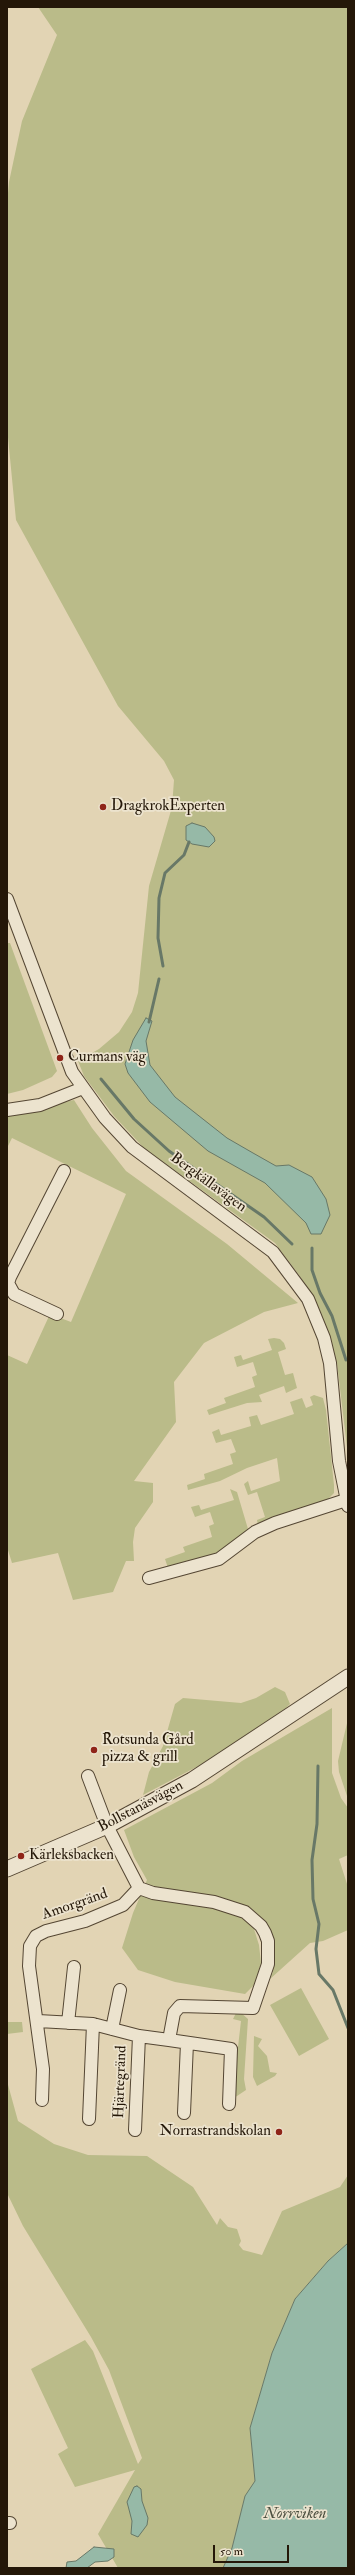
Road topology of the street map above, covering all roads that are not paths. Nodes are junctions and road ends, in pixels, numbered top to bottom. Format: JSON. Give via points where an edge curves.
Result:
{"nodes":[{"id":1,"x":7,"y":899,"type":"edge"},
{"id":2,"x":83,"y":1088,"type":"junction"},
{"id":3,"x":7,"y":1110,"type":"edge"},
{"id":4,"x":64,"y":1170,"type":"dead end"},
{"id":5,"x":8,"y":1276,"type":"edge"},
{"id":6,"x":57,"y":1314,"type":"dead end"},
{"id":7,"x":347,"y":1503,"type":"edge"},
{"id":8,"x":149,"y":1578,"type":"dead end"},
{"id":9,"x":348,"y":1677,"type":"edge"},
{"id":10,"x":88,"y":1776,"type":"dead end"},
{"id":11,"x":107,"y":1826,"type":"junction"},
{"id":12,"x":7,"y":1868,"type":"edge"},
{"id":13,"x":139,"y":1888,"type":"junction"},
{"id":14,"x":74,"y":1967,"type":"dead end"},
{"id":15,"x":120,"y":1990,"type":"dead end"},
{"id":16,"x":38,"y":2021,"type":"junction"},
{"id":17,"x":68,"y":2023,"type":"junction"},
{"id":18,"x":93,"y":2024,"type":"junction"},
{"id":19,"x":112,"y":2029,"type":"junction"},
{"id":20,"x":139,"y":2036,"type":"junction"},
{"id":21,"x":169,"y":2040,"type":"junction"},
{"id":22,"x":187,"y":2043,"type":"junction"},
{"id":23,"x":42,"y":2100,"type":"dead end"},
{"id":24,"x":229,"y":2104,"type":"dead end"},
{"id":25,"x":184,"y":2113,"type":"dead end"},
{"id":26,"x":89,"y":2118,"type":"dead end"},
{"id":27,"x":135,"y":2130,"type":"dead end"}],
"edges":[{"from":1,"to":2,"type":"street","name":"Bergkällavägen","via":[[72,1072]]},
{"from":2,"to":3,"type":"street","via":[[40,1105]]},
{"from":2,"to":7,"type":"street","name":"Bergkällavägen","via":[[105,1118],[132,1147],[273,1252],[308,1299],[324,1338],[330,1363],[339,1461]]},
{"from":4,"to":5,"type":"street"},
{"from":5,"to":6,"type":"street","via":[[8,1283],[14,1294]]},
{"from":7,"to":8,"type":"street","via":[[255,1532],[220,1559]]},
{"from":9,"to":11,"type":"street","name":"Bollstanäsvägen","via":[[192,1780]]},
{"from":10,"to":11,"type":"street"},
{"from":11,"to":12,"type":"street","name":"Bollstanäsvägen"},
{"from":11,"to":13,"type":"street"},
{"from":13,"to":16,"type":"street","name":"Amorgränd","via":[[123,1905],[80,1922],[46,1930],[33,1940],[28,1958]]},
{"from":13,"to":21,"type":"street","via":[[153,1893],[231,1906],[244,1912],[261,1926],[268,1941],[268,1964],[254,2008],[180,2006],[174,2013]]},
{"from":14,"to":17,"type":"street"},
{"from":15,"to":19,"type":"street"},
{"from":16,"to":17,"type":"street"},
{"from":16,"to":23,"type":"street","name":"Amorgränd","via":[[43,2069]]},
{"from":17,"to":18,"type":"street"},
{"from":18,"to":19,"type":"street"},
{"from":18,"to":26,"type":"street"},
{"from":19,"to":20,"type":"street"},
{"from":20,"to":21,"type":"street"},
{"from":20,"to":27,"type":"street","name":"Hjärtegränd"},
{"from":21,"to":22,"type":"street"},
{"from":22,"to":24,"type":"street","via":[[231,2049]]},
{"from":22,"to":25,"type":"street"}]}
